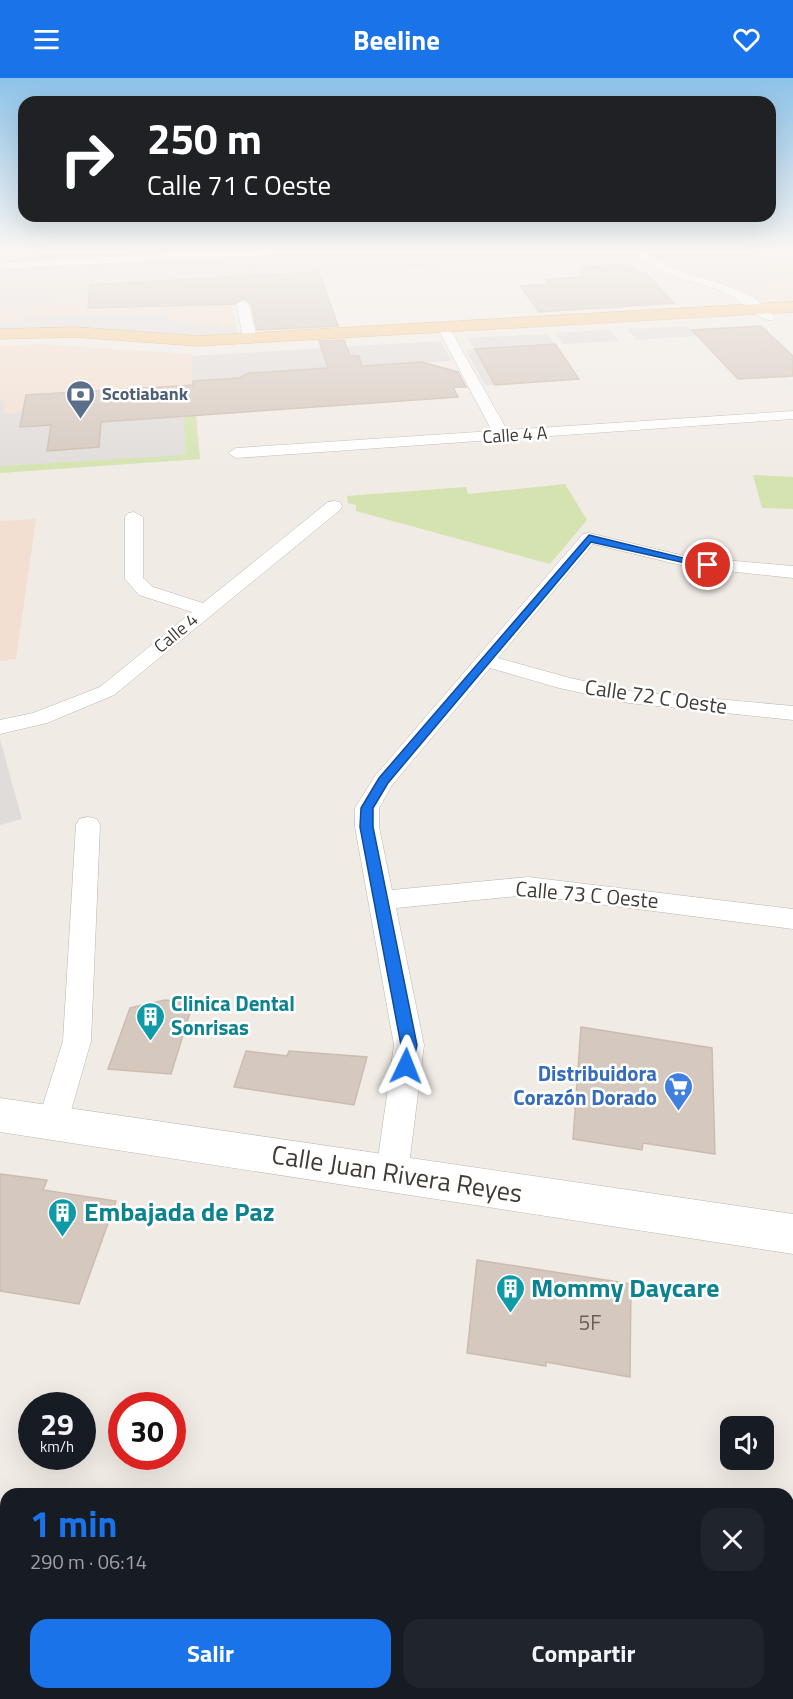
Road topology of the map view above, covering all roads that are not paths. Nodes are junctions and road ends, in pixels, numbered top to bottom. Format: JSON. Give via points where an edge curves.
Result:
{"nodes":[{"id":1,"x":248,"y":327,"type":"edge"},
{"id":2,"x":522,"y":327,"type":"edge"},
{"id":3,"x":445,"y":331,"type":"junction"},
{"id":4,"x":0,"y":334,"type":"edge"},
{"id":5,"x":250,"y":339,"type":"junction"},
{"id":6,"x":0,"y":342,"type":"edge"},
{"id":7,"x":793,"y":415,"type":"edge"},
{"id":8,"x":502,"y":435,"type":"junction"},
{"id":9,"x":236,"y":453,"type":"dead end"},
{"id":10,"x":334,"y":506,"type":"dead end"},
{"id":11,"x":134,"y":517,"type":"dead end"},
{"id":12,"x":793,"y":572,"type":"edge"},
{"id":13,"x":204,"y":610,"type":"junction"},
{"id":14,"x":487,"y":661,"type":"junction"},
{"id":15,"x":793,"y":713,"type":"edge"},
{"id":16,"x":0,"y":727,"type":"edge"},
{"id":17,"x":88,"y":825,"type":"dead end"},
{"id":18,"x":380,"y":900,"type":"junction"},
{"id":19,"x":793,"y":919,"type":"edge"},
{"id":20,"x":0,"y":1115,"type":"edge"},
{"id":21,"x":53,"y":1121,"type":"junction"},
{"id":22,"x":392,"y":1173,"type":"junction"},
{"id":23,"x":793,"y":1234,"type":"edge"}],
"edges":[{"from":1,"to":5,"type":"street"},
{"from":2,"to":3,"type":"main road"},
{"from":3,"to":5,"type":"main road"},
{"from":3,"to":6,"type":"main road","via":[[204,349],[56,339]]},
{"from":3,"to":8,"type":"street"},
{"from":4,"to":5,"type":"main road","via":[[67,332],[198,341]]},
{"from":7,"to":8,"type":"street","name":"Calle 4 A"},
{"from":8,"to":9,"type":"street","name":"Calle 4 A"},
{"from":10,"to":13,"type":"street","name":"Calle 4"},
{"from":11,"to":13,"type":"street","via":[[135,579],[146,591]]},
{"from":12,"to":14,"type":"street","via":[[689,562],[589,538]]},
{"from":13,"to":16,"type":"street","name":"Calle 4","via":[[107,691]]},
{"from":14,"to":15,"type":"street","name":"Calle 72 C Oeste","via":[[629,697]]},
{"from":14,"to":18,"type":"street","via":[[383,781],[367,808]]},
{"from":17,"to":21,"type":"street","via":[[77,1041]]},
{"from":18,"to":19,"type":"street","name":"Calle 73 C Oeste","via":[[528,886]]},
{"from":18,"to":22,"type":"street","via":[[409,1045]]},
{"from":20,"to":21,"type":"street","name":"Calle Juan Rivera Reyes"},
{"from":21,"to":22,"type":"street","name":"Calle Juan Rivera Reyes"},
{"from":22,"to":23,"type":"street","name":"Calle Juan Rivera Reyes"}]}
